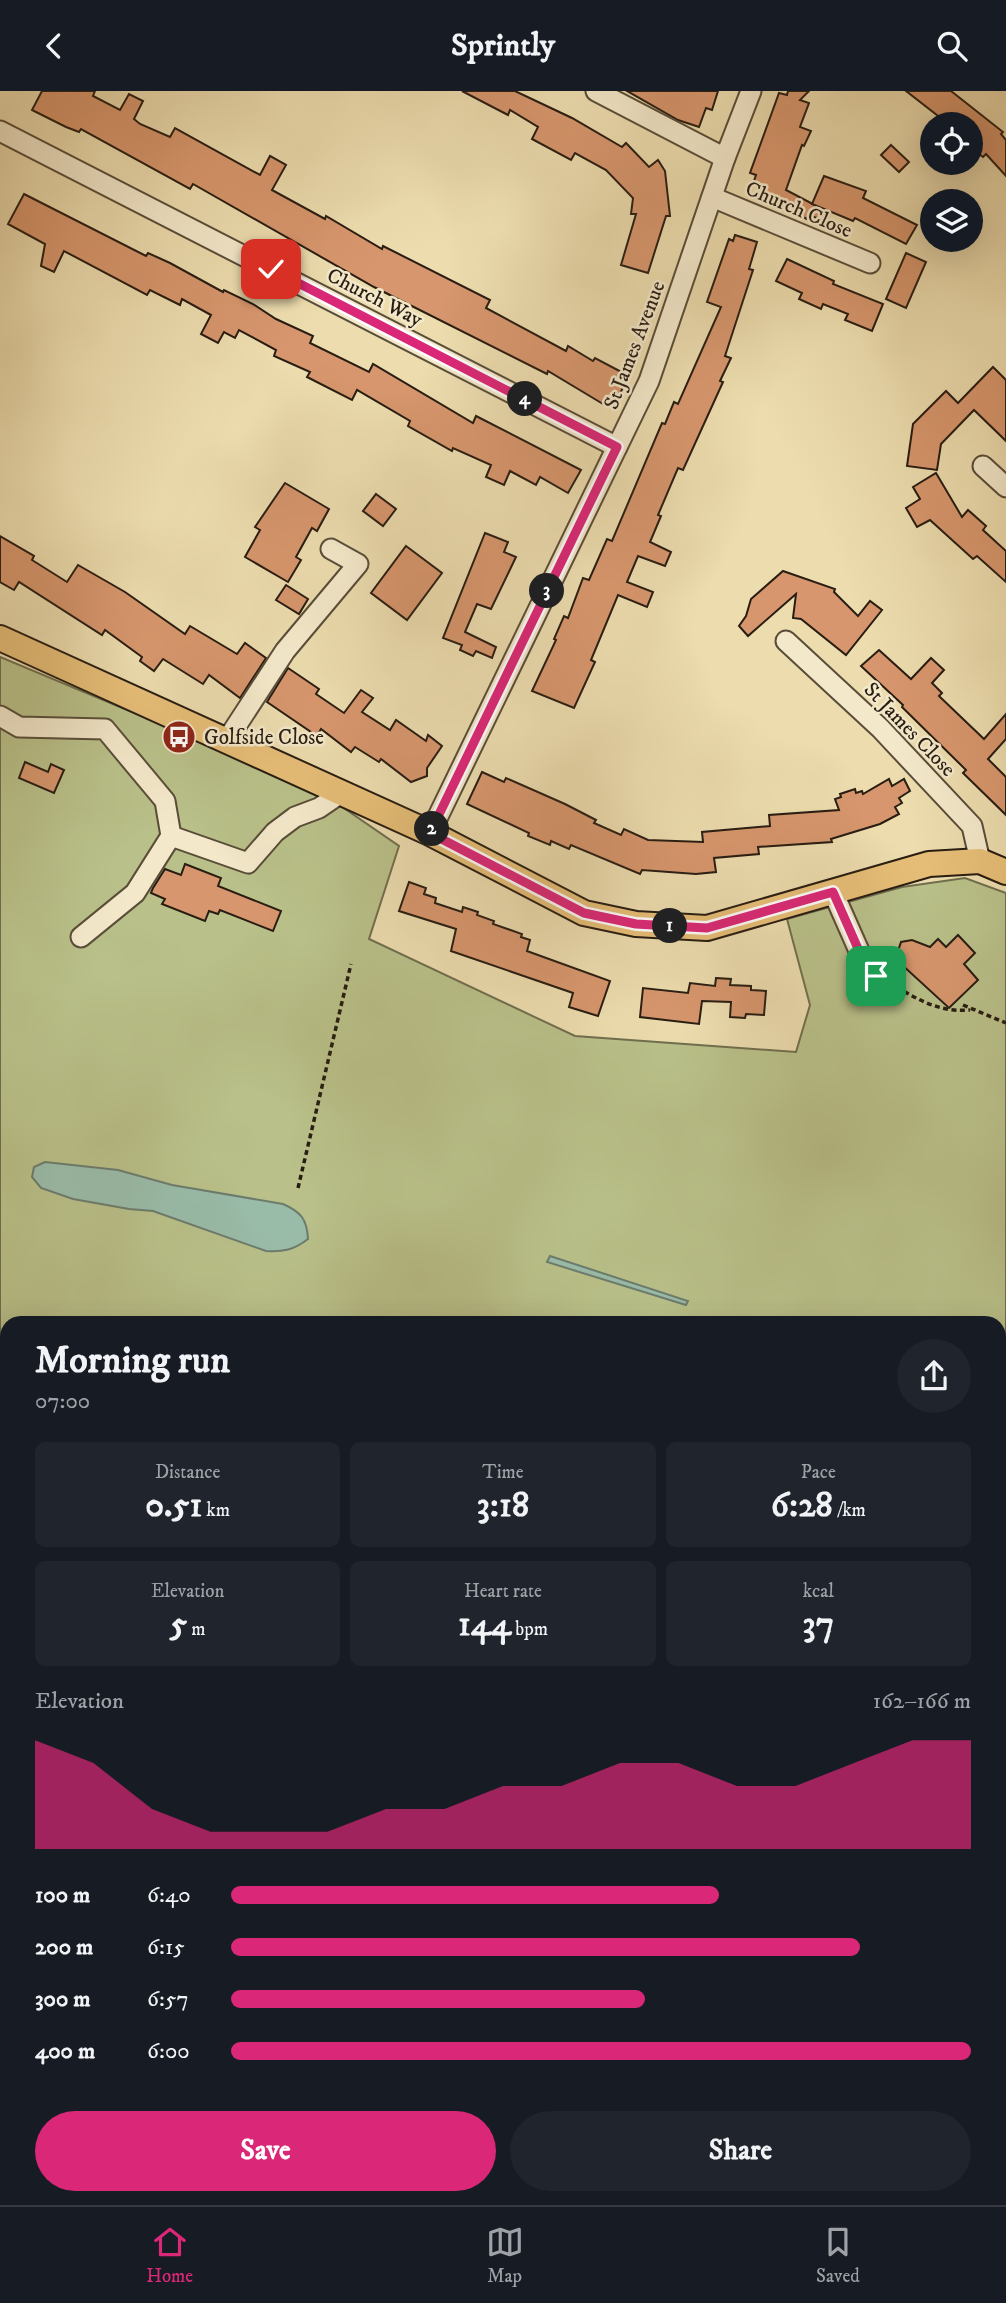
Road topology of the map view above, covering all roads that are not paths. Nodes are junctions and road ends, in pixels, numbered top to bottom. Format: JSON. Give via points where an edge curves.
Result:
{"nodes":[{"id":1,"x":596,"y":91,"type":"edge"},
{"id":2,"x":751,"y":91,"type":"edge"},
{"id":3,"x":0,"y":131,"type":"edge"},
{"id":4,"x":725,"y":159,"type":"junction"},
{"id":5,"x":712,"y":197,"type":"junction"},
{"id":6,"x":870,"y":263,"type":"dead end"},
{"id":7,"x":617,"y":447,"type":"junction"},
{"id":8,"x":984,"y":466,"type":"dead end"},
{"id":9,"x":1006,"y":487,"type":"edge"},
{"id":10,"x":331,"y":549,"type":"dead end"},
{"id":11,"x":0,"y":638,"type":"edge"},
{"id":12,"x":786,"y":641,"type":"dead end"},
{"id":13,"x":0,"y":716,"type":"edge"},
{"id":14,"x":227,"y":740,"type":"junction"},
{"id":15,"x":341,"y":793,"type":"junction"},
{"id":16,"x":430,"y":833,"type":"junction"},
{"id":17,"x":171,"y":836,"type":"junction"},
{"id":18,"x":980,"y":861,"type":"junction"},
{"id":19,"x":1006,"y":873,"type":"edge"},
{"id":20,"x":833,"y":892,"type":"junction"},
{"id":21,"x":81,"y":937,"type":"dead end"},
{"id":22,"x":867,"y":969,"type":"road end"}],
"edges":[{"from":1,"to":4,"type":"street"},
{"from":2,"to":4,"type":"street","name":"St James Avenue"},
{"from":3,"to":7,"type":"street","name":"Church Way"},
{"from":4,"to":5,"type":"street","name":"St James Avenue"},
{"from":5,"to":6,"type":"street","name":"Church Close"},
{"from":5,"to":7,"type":"street","name":"St James Avenue","via":[[649,381]]},
{"from":7,"to":16,"type":"street","name":"St James Avenue"},
{"from":8,"to":9,"type":"street"},
{"from":10,"to":14,"type":"street","via":[[358,564],[285,651]]},
{"from":11,"to":14,"type":"main road"},
{"from":12,"to":18,"type":"street","name":"St James Close","via":[[880,728],[972,826]]},
{"from":13,"to":17,"type":"street","via":[[19,727],[106,729],[165,801]]},
{"from":14,"to":15,"type":"main road"},
{"from":15,"to":16,"type":"main road"},
{"from":15,"to":17,"type":"street","via":[[275,832],[248,863]]},
{"from":16,"to":20,"type":"main road","via":[[584,913],[636,924],[707,928]]},
{"from":17,"to":21,"type":"street","via":[[135,893]]},
{"from":18,"to":19,"type":"main road"},
{"from":18,"to":20,"type":"main road","via":[[929,864]]},
{"from":20,"to":22,"type":"street"}]}
